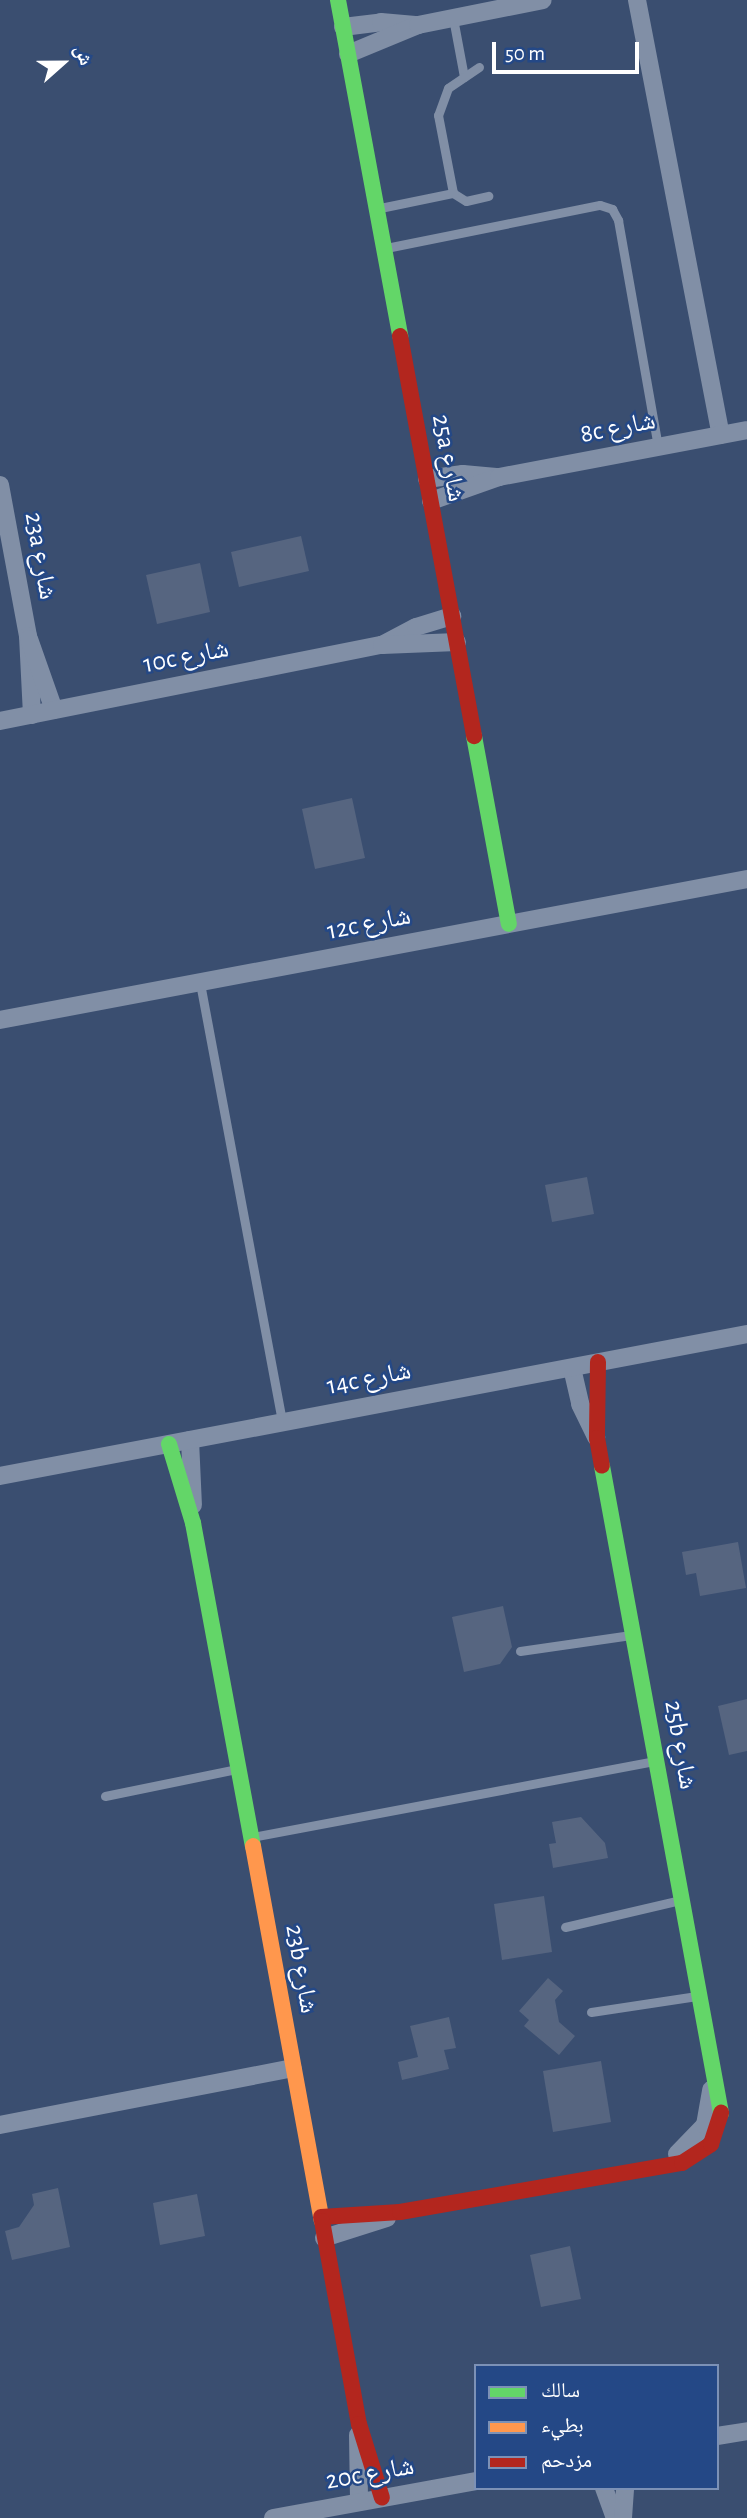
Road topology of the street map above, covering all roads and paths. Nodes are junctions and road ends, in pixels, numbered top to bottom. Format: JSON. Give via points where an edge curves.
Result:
{"nodes":[{"id":1,"x":338,"y":0,"type":"edge"},
{"id":2,"x":543,"y":0,"type":"edge"},
{"id":3,"x":637,"y":0,"type":"edge"},
{"id":4,"x":453,"y":18,"type":"junction"},
{"id":5,"x":418,"y":25,"type":"junction"},
{"id":6,"x":343,"y":27,"type":"junction"},
{"id":7,"x":348,"y":54,"type":"junction"},
{"id":8,"x":479,"y":67,"type":"dead end"},
{"id":9,"x":464,"y":77,"type":"junction"},
{"id":10,"x":453,"y":192,"type":"junction"},
{"id":11,"x":488,"y":196,"type":"dead end"},
{"id":12,"x":377,"y":208,"type":"junction"},
{"id":13,"x":384,"y":248,"type":"junction"},
{"id":14,"x":747,"y":430,"type":"edge"},
{"id":15,"x":721,"y":435,"type":"junction"},
{"id":16,"x":659,"y":447,"type":"junction"},
{"id":17,"x":499,"y":477,"type":"junction"},
{"id":18,"x":427,"y":479,"type":"junction"},
{"id":19,"x":0,"y":485,"type":"edge"},
{"id":20,"x":431,"y":501,"type":"junction"},
{"id":21,"x":452,"y":616,"type":"junction"},
{"id":22,"x":28,"y":636,"type":"junction"},
{"id":23,"x":457,"y":642,"type":"junction"},
{"id":24,"x":382,"y":645,"type":"junction"},
{"id":25,"x":54,"y":710,"type":"junction"},
{"id":26,"x":32,"y":715,"type":"junction"},
{"id":27,"x":0,"y":721,"type":"edge"},
{"id":28,"x":747,"y":879,"type":"edge"},
{"id":29,"x":509,"y":924,"type":"junction"},
{"id":30,"x":200,"y":983,"type":"junction"},
{"id":31,"x":0,"y":1020,"type":"edge"},
{"id":32,"x":747,"y":1334,"type":"edge"},
{"id":33,"x":598,"y":1362,"type":"junction"},
{"id":34,"x":572,"y":1368,"type":"junction"},
{"id":35,"x":282,"y":1422,"type":"junction"},
{"id":36,"x":597,"y":1438,"type":"junction"},
{"id":37,"x":190,"y":1440,"type":"junction"},
{"id":38,"x":169,"y":1444,"type":"junction"},
{"id":39,"x":0,"y":1476,"type":"edge"},
{"id":40,"x":193,"y":1523,"type":"junction"},
{"id":41,"x":633,"y":1634,"type":"junction"},
{"id":42,"x":520,"y":1651,"type":"dead end"},
{"id":43,"x":656,"y":1760,"type":"junction"},
{"id":44,"x":238,"y":1768,"type":"junction"},
{"id":45,"x":105,"y":1796,"type":"dead end"},
{"id":46,"x":251,"y":1837,"type":"junction"},
{"id":47,"x":681,"y":1899,"type":"junction"},
{"id":48,"x":565,"y":1927,"type":"dead end"},
{"id":49,"x":699,"y":1995,"type":"junction"},
{"id":50,"x":591,"y":2012,"type":"dead end"},
{"id":51,"x":711,"y":2062,"type":"joint"},
{"id":52,"x":293,"y":2068,"type":"junction"},
{"id":53,"x":0,"y":2125,"type":"edge"},
{"id":54,"x":644,"y":2168,"type":"joint"},
{"id":55,"x":400,"y":2212,"type":"junction"},
{"id":56,"x":321,"y":2217,"type":"junction"},
{"id":57,"x":324,"y":2238,"type":"junction"},
{"id":58,"x":359,"y":2424,"type":"junction"},
{"id":59,"x":747,"y":2431,"type":"edge"},
{"id":60,"x":719,"y":2436,"type":"edge"},
{"id":61,"x":474,"y":2481,"type":"edge"},
{"id":62,"x":605,"y":2490,"type":"edge"},
{"id":63,"x":625,"y":2490,"type":"edge"},
{"id":64,"x":382,"y":2498,"type":"junction"},
{"id":65,"x":359,"y":2502,"type":"junction"},
{"id":66,"x":273,"y":2518,"type":"edge"},
{"id":67,"x":615,"y":2518,"type":"edge"},
{"id":68,"x":623,"y":2518,"type":"edge"}],
"edges":[{"from":1,"to":6,"type":"street","name":"25a شارع"},
{"from":2,"to":4,"type":"street"},
{"from":3,"to":15,"type":"street"},
{"from":4,"to":5,"type":"street"},
{"from":4,"to":9,"type":"lane"},
{"from":5,"to":6,"type":"street","via":[[381,22]]},
{"from":5,"to":7,"type":"street"},
{"from":6,"to":7,"type":"street","name":"25a شارع"},
{"from":7,"to":12,"type":"street","name":"25a شارع"},
{"from":8,"to":9,"type":"lane"},
{"from":9,"to":10,"type":"lane","via":[[448,88],[438,107]]},
{"from":10,"to":11,"type":"lane","via":[[466,201]]},
{"from":10,"to":12,"type":"lane"},
{"from":12,"to":13,"type":"street","name":"25a شارع"},
{"from":13,"to":16,"type":"lane","via":[[600,205],[612,209],[618,220]]},
{"from":13,"to":18,"type":"street","name":"25a شارع"},
{"from":14,"to":15,"type":"street","name":"8c شارع"},
{"from":15,"to":16,"type":"street","name":"8c شارع"},
{"from":16,"to":17,"type":"street","name":"8c شارع"},
{"from":17,"to":18,"type":"street","name":"8c شارع","via":[[463,474]]},
{"from":17,"to":20,"type":"street","name":"8c شارع"},
{"from":18,"to":20,"type":"street","name":"25a شارع"},
{"from":19,"to":22,"type":"street","name":"23a شارع"},
{"from":20,"to":21,"type":"street","name":"25a شارع"},
{"from":21,"to":23,"type":"street","name":"25a شارع"},
{"from":21,"to":24,"type":"street","name":"10c شارع","via":[[416,627]]},
{"from":22,"to":25,"type":"street","name":"23a شارع"},
{"from":22,"to":26,"type":"street","name":"23a شارع"},
{"from":23,"to":24,"type":"street","name":"10c شارع"},
{"from":23,"to":29,"type":"street","name":"25a شارع"},
{"from":24,"to":25,"type":"street","name":"10c شارع"},
{"from":25,"to":26,"type":"street","name":"10c شارع"},
{"from":26,"to":27,"type":"street","name":"10c شارع"},
{"from":28,"to":29,"type":"street","name":"12c شارع"},
{"from":29,"to":30,"type":"street","name":"12c شارع"},
{"from":30,"to":31,"type":"street","name":"12c شارع"},
{"from":30,"to":35,"type":"lane"},
{"from":32,"to":33,"type":"street","name":"14c شارع"},
{"from":33,"to":34,"type":"street","name":"14c شارع"},
{"from":33,"to":36,"type":"street","name":"25b شارع"},
{"from":34,"to":35,"type":"street","name":"14c شارع"},
{"from":34,"to":36,"type":"street","name":"25b شارع","via":[[580,1404]]},
{"from":35,"to":37,"type":"street","name":"14c شارع"},
{"from":36,"to":41,"type":"street","name":"25b شارع"},
{"from":37,"to":38,"type":"street","name":"14c شارع"},
{"from":37,"to":40,"type":"street","name":"23b شارع"},
{"from":38,"to":39,"type":"street","name":"14c شارع"},
{"from":38,"to":40,"type":"street","name":"23b شارع"},
{"from":40,"to":44,"type":"street","name":"23b شارع"},
{"from":41,"to":42,"type":"lane"},
{"from":41,"to":43,"type":"street","name":"25b شارع"},
{"from":43,"to":46,"type":"lane"},
{"from":43,"to":47,"type":"street","name":"25b شارع"},
{"from":44,"to":45,"type":"lane"},
{"from":44,"to":46,"type":"street","name":"23b شارع"},
{"from":46,"to":52,"type":"street","name":"23b شارع"},
{"from":47,"to":48,"type":"lane"},
{"from":47,"to":49,"type":"street","name":"25b شارع"},
{"from":49,"to":50,"type":"lane"},
{"from":49,"to":51,"type":"street","name":"25b شارع"},
{"from":51,"to":54,"type":"street","name":"25b شارع","via":[[709,2113],[698,2137],[678,2153]]},
{"from":52,"to":53,"type":"street"},
{"from":52,"to":56,"type":"street","name":"23b شارع"},
{"from":54,"to":55,"type":"street","name":"25b شارع"},
{"from":55,"to":56,"type":"street","name":"25b شارع","via":[[360,2211]]},
{"from":55,"to":57,"type":"street","name":"25b شارع"},
{"from":56,"to":57,"type":"street","name":"23b شارع"},
{"from":57,"to":58,"type":"street","name":"23b شارع"},
{"from":58,"to":64,"type":"street","name":"23b شارع"},
{"from":58,"to":65,"type":"street","name":"23b شارع"},
{"from":59,"to":60,"type":"street"},
{"from":61,"to":64,"type":"street","name":"20c شارع"},
{"from":62,"to":67,"type":"street"},
{"from":63,"to":68,"type":"street"},
{"from":64,"to":65,"type":"street","name":"20c شارع"},
{"from":65,"to":66,"type":"street","name":"20c شارع"}]}
